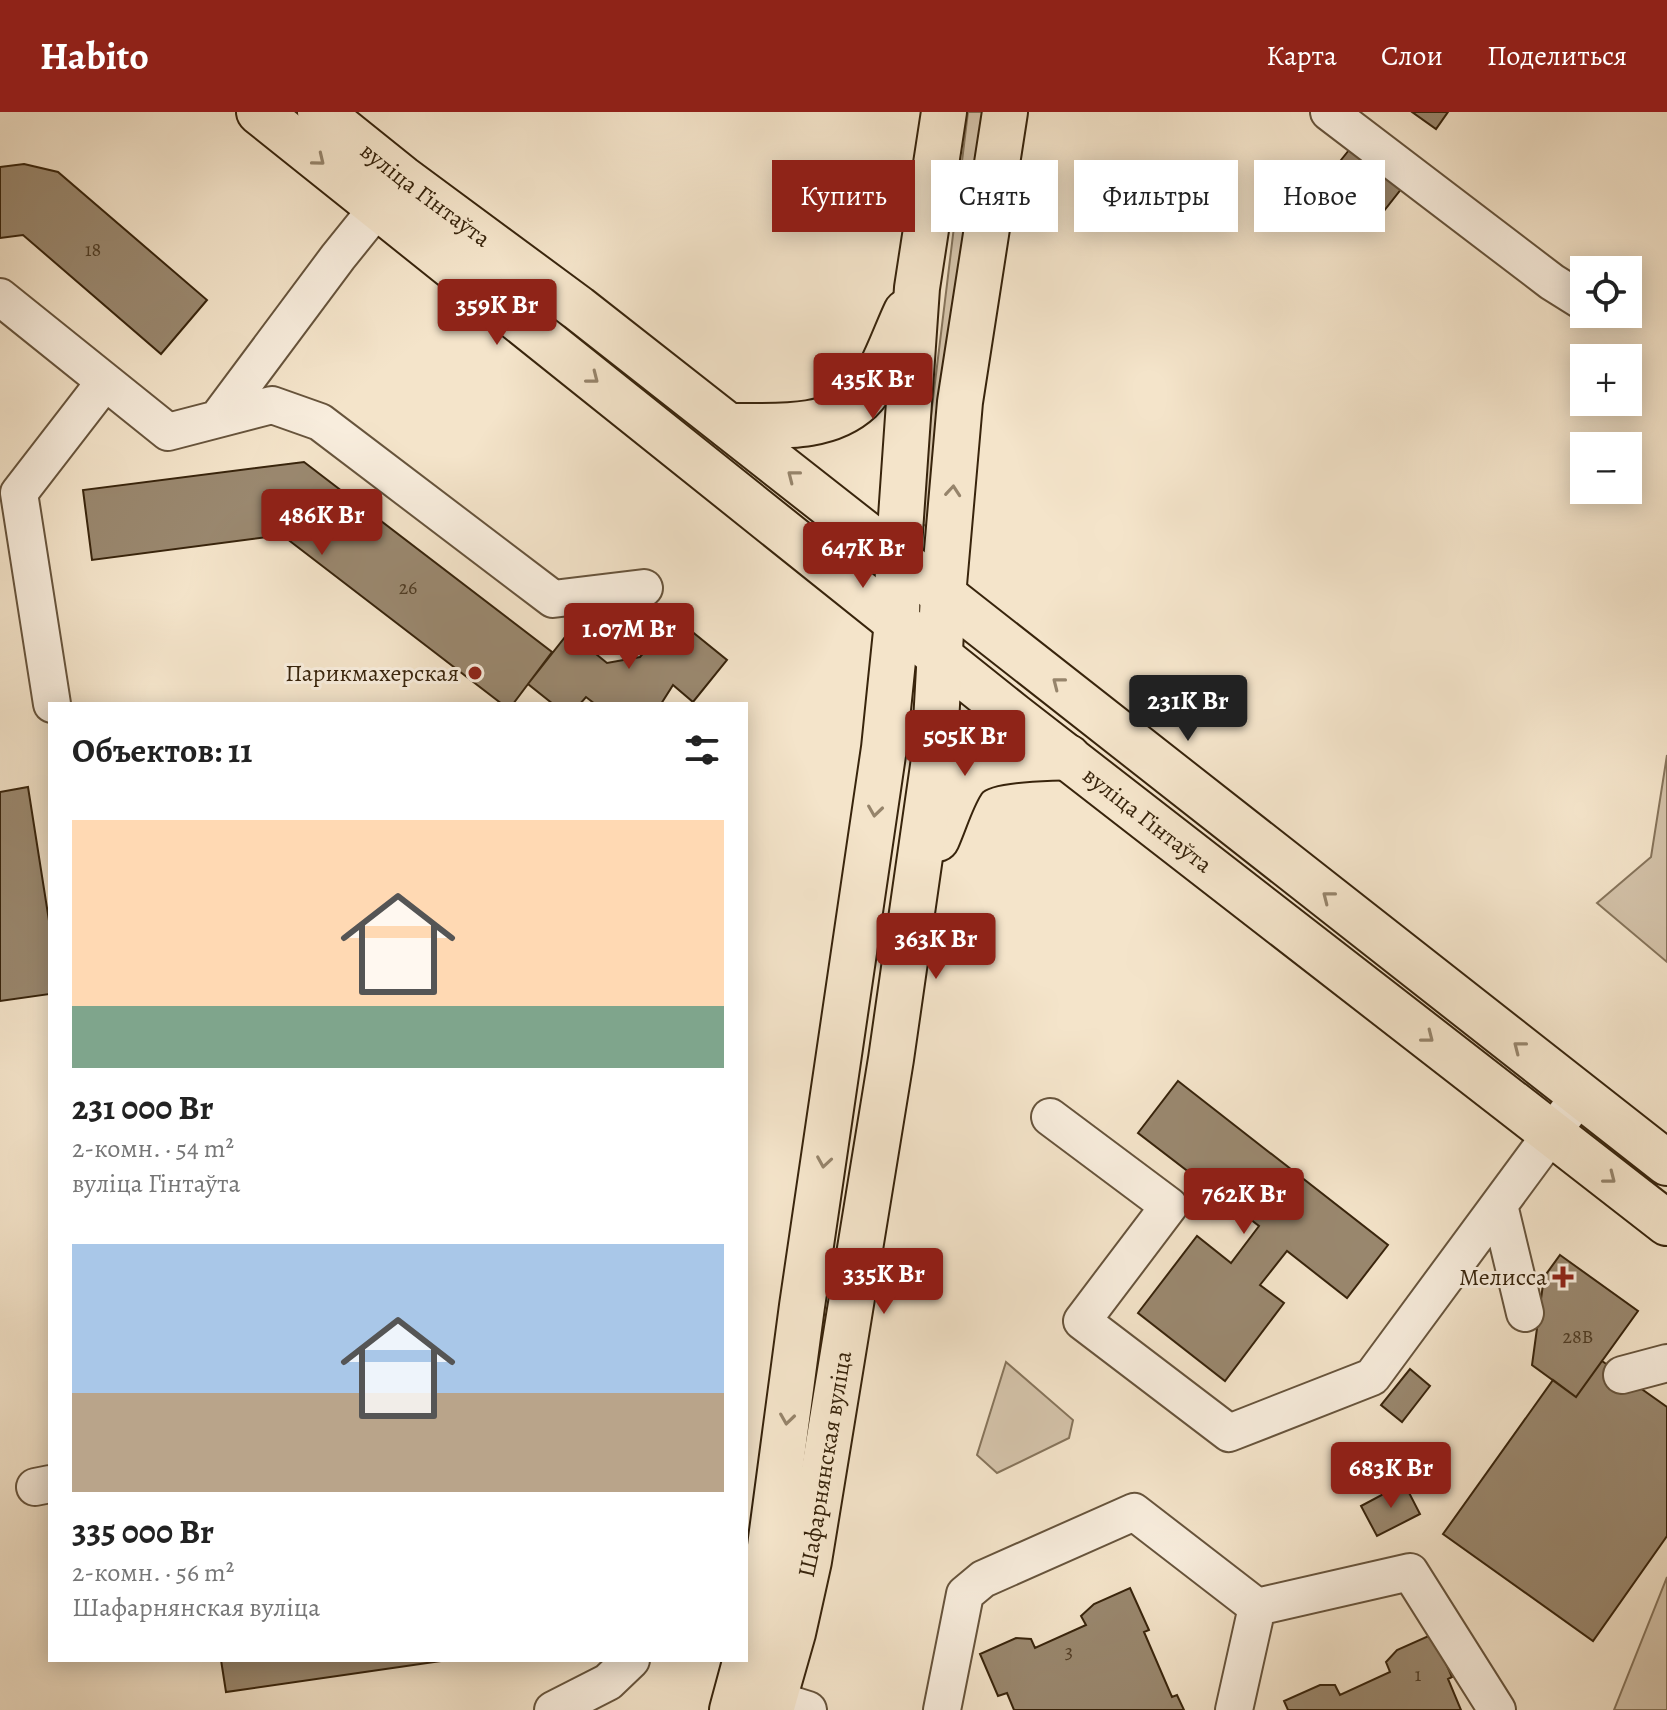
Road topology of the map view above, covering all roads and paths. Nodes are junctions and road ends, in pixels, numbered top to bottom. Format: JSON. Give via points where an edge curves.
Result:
{"nodes":[{"id":1,"x":259,"y":112,"type":"edge"},
{"id":2,"x":320,"y":112,"type":"edge"},
{"id":3,"x":944,"y":112,"type":"edge"},
{"id":4,"x":1005,"y":112,"type":"edge"},
{"id":5,"x":1329,"y":112,"type":"edge"},
{"id":6,"x":390,"y":193,"type":"junction"},
{"id":7,"x":917,"y":288,"type":"junction"},
{"id":8,"x":1570,"y":294,"type":"edge"},
{"id":9,"x":0,"y":297,"type":"edge"},
{"id":10,"x":104,"y":383,"type":"junction"},
{"id":11,"x":218,"y":418,"type":"junction"},
{"id":12,"x":729,"y":426,"type":"junction"},
{"id":13,"x":898,"y":560,"type":"junction"},
{"id":14,"x":644,"y":588,"type":"dead end"},
{"id":15,"x":943,"y":596,"type":"junction"},
{"id":16,"x":897,"y":622,"type":"junction"},
{"id":17,"x":940,"y":656,"type":"junction"},
{"id":18,"x":52,"y":702,"type":"edge"},
{"id":19,"x":1068,"y":757,"type":"junction"},
{"id":20,"x":914,"y":893,"type":"junction"},
{"id":21,"x":1580,"y":1095,"type":"junction"},
{"id":22,"x":1050,"y":1117,"type":"dead end"},
{"id":23,"x":1552,"y":1133,"type":"junction"},
{"id":24,"x":1667,"y":1163,"type":"edge"},
{"id":25,"x":1499,"y":1205,"type":"junction"},
{"id":26,"x":1667,"y":1223,"type":"edge"},
{"id":27,"x":1525,"y":1313,"type":"dead end"},
{"id":28,"x":1667,"y":1363,"type":"edge"},
{"id":29,"x":1622,"y":1375,"type":"dead end"},
{"id":30,"x":774,"y":1555,"type":"edge"},
{"id":31,"x":1257,"y":1607,"type":"junction"},
{"id":32,"x":613,"y":1684,"type":"edge"},
{"id":33,"x":765,"y":1704,"type":"edge"},
{"id":34,"x":553,"y":1710,"type":"edge"},
{"id":35,"x":942,"y":1710,"type":"edge"},
{"id":36,"x":1234,"y":1710,"type":"edge"},
{"id":37,"x":1497,"y":1710,"type":"edge"}],
"edges":[{"from":1,"to":6,"type":"main road","name":"вуліца Гінтаўта","one_way":true},
{"from":2,"to":6,"type":"main road","name":"вуліца Гінтаўта"},
{"from":3,"to":7,"type":"main road"},
{"from":15,"to":4,"type":"main road","name":"Шафарнянская вуліца","one_way":true,"via":[[960,402]]},
{"from":5,"to":8,"type":"street"},
{"from":6,"to":11,"type":"street"},
{"from":6,"to":12,"type":"main road","name":"вуліца Гінтаўта","via":[[522,264]]},
{"from":6,"to":16,"type":"main road","name":"вуліца Гінтаўта","one_way":true},
{"from":7,"to":12,"type":"main road","via":[[860,400],[806,425]]},
{"from":7,"to":13,"type":"main road","name":"Шафарнянская вуліца"},
{"from":9,"to":10,"type":"street"},
{"from":10,"to":11,"type":"street","via":[[168,432]]},
{"from":10,"to":18,"type":"street","via":[[19,493]]},
{"from":11,"to":14,"type":"street","via":[[272,405],[320,422],[553,599]]},
{"from":13,"to":12,"type":"main road","name":"вуліца Гінтаўта","one_way":true},
{"from":13,"to":15,"type":"main road","name":"вуліца Гінтаўта"},
{"from":13,"to":16,"type":"main road","name":"Шафарнянская вуліца"},
{"from":15,"to":17,"type":"main road","name":"Шафарнянская вуліца"},
{"from":21,"to":15,"type":"main road","name":"вуліца Гінтаўта","one_way":true},
{"from":16,"to":17,"type":"main road","name":"вуліца Гінтаўта"},
{"from":16,"to":30,"type":"main road","name":"Шафарнянская вуліца","one_way":true,"via":[[864,896],[802,1306]]},
{"from":17,"to":19,"type":"main road","name":"вуліца Гінтаўта"},
{"from":17,"to":20,"type":"main road","name":"Шафарнянская вуліца","via":[[934,759]]},
{"from":19,"to":20,"type":"main road","via":[[994,763],[963,779]]},
{"from":19,"to":23,"type":"main road","name":"вуліца Гінтаўта","one_way":true},
{"from":20,"to":30,"type":"main road","name":"Шафарнянская вуліца","via":[[891,1059]]},
{"from":21,"to":23,"type":"street"},
{"from":21,"to":24,"type":"main road","name":"вуліца Гінтаўта"},
{"from":22,"to":25,"type":"street","via":[[1169,1206],[1082,1321],[1229,1433],[1372,1377]]},
{"from":23,"to":25,"type":"street"},
{"from":23,"to":26,"type":"main road","name":"вуліца Гінтаўта","one_way":true},
{"from":25,"to":27,"type":"street"},
{"from":28,"to":29,"type":"street"},
{"from":30,"to":33,"type":"main road","name":"Шафарнянская вуліца","via":[[793,1633]]},
{"from":31,"to":35,"type":"street","via":[[1134,1512],[983,1579],[965,1594]]},
{"from":31,"to":36,"type":"street"},
{"from":31,"to":37,"type":"street","via":[[1410,1572]]},
{"from":32,"to":34,"type":"street"}]}
